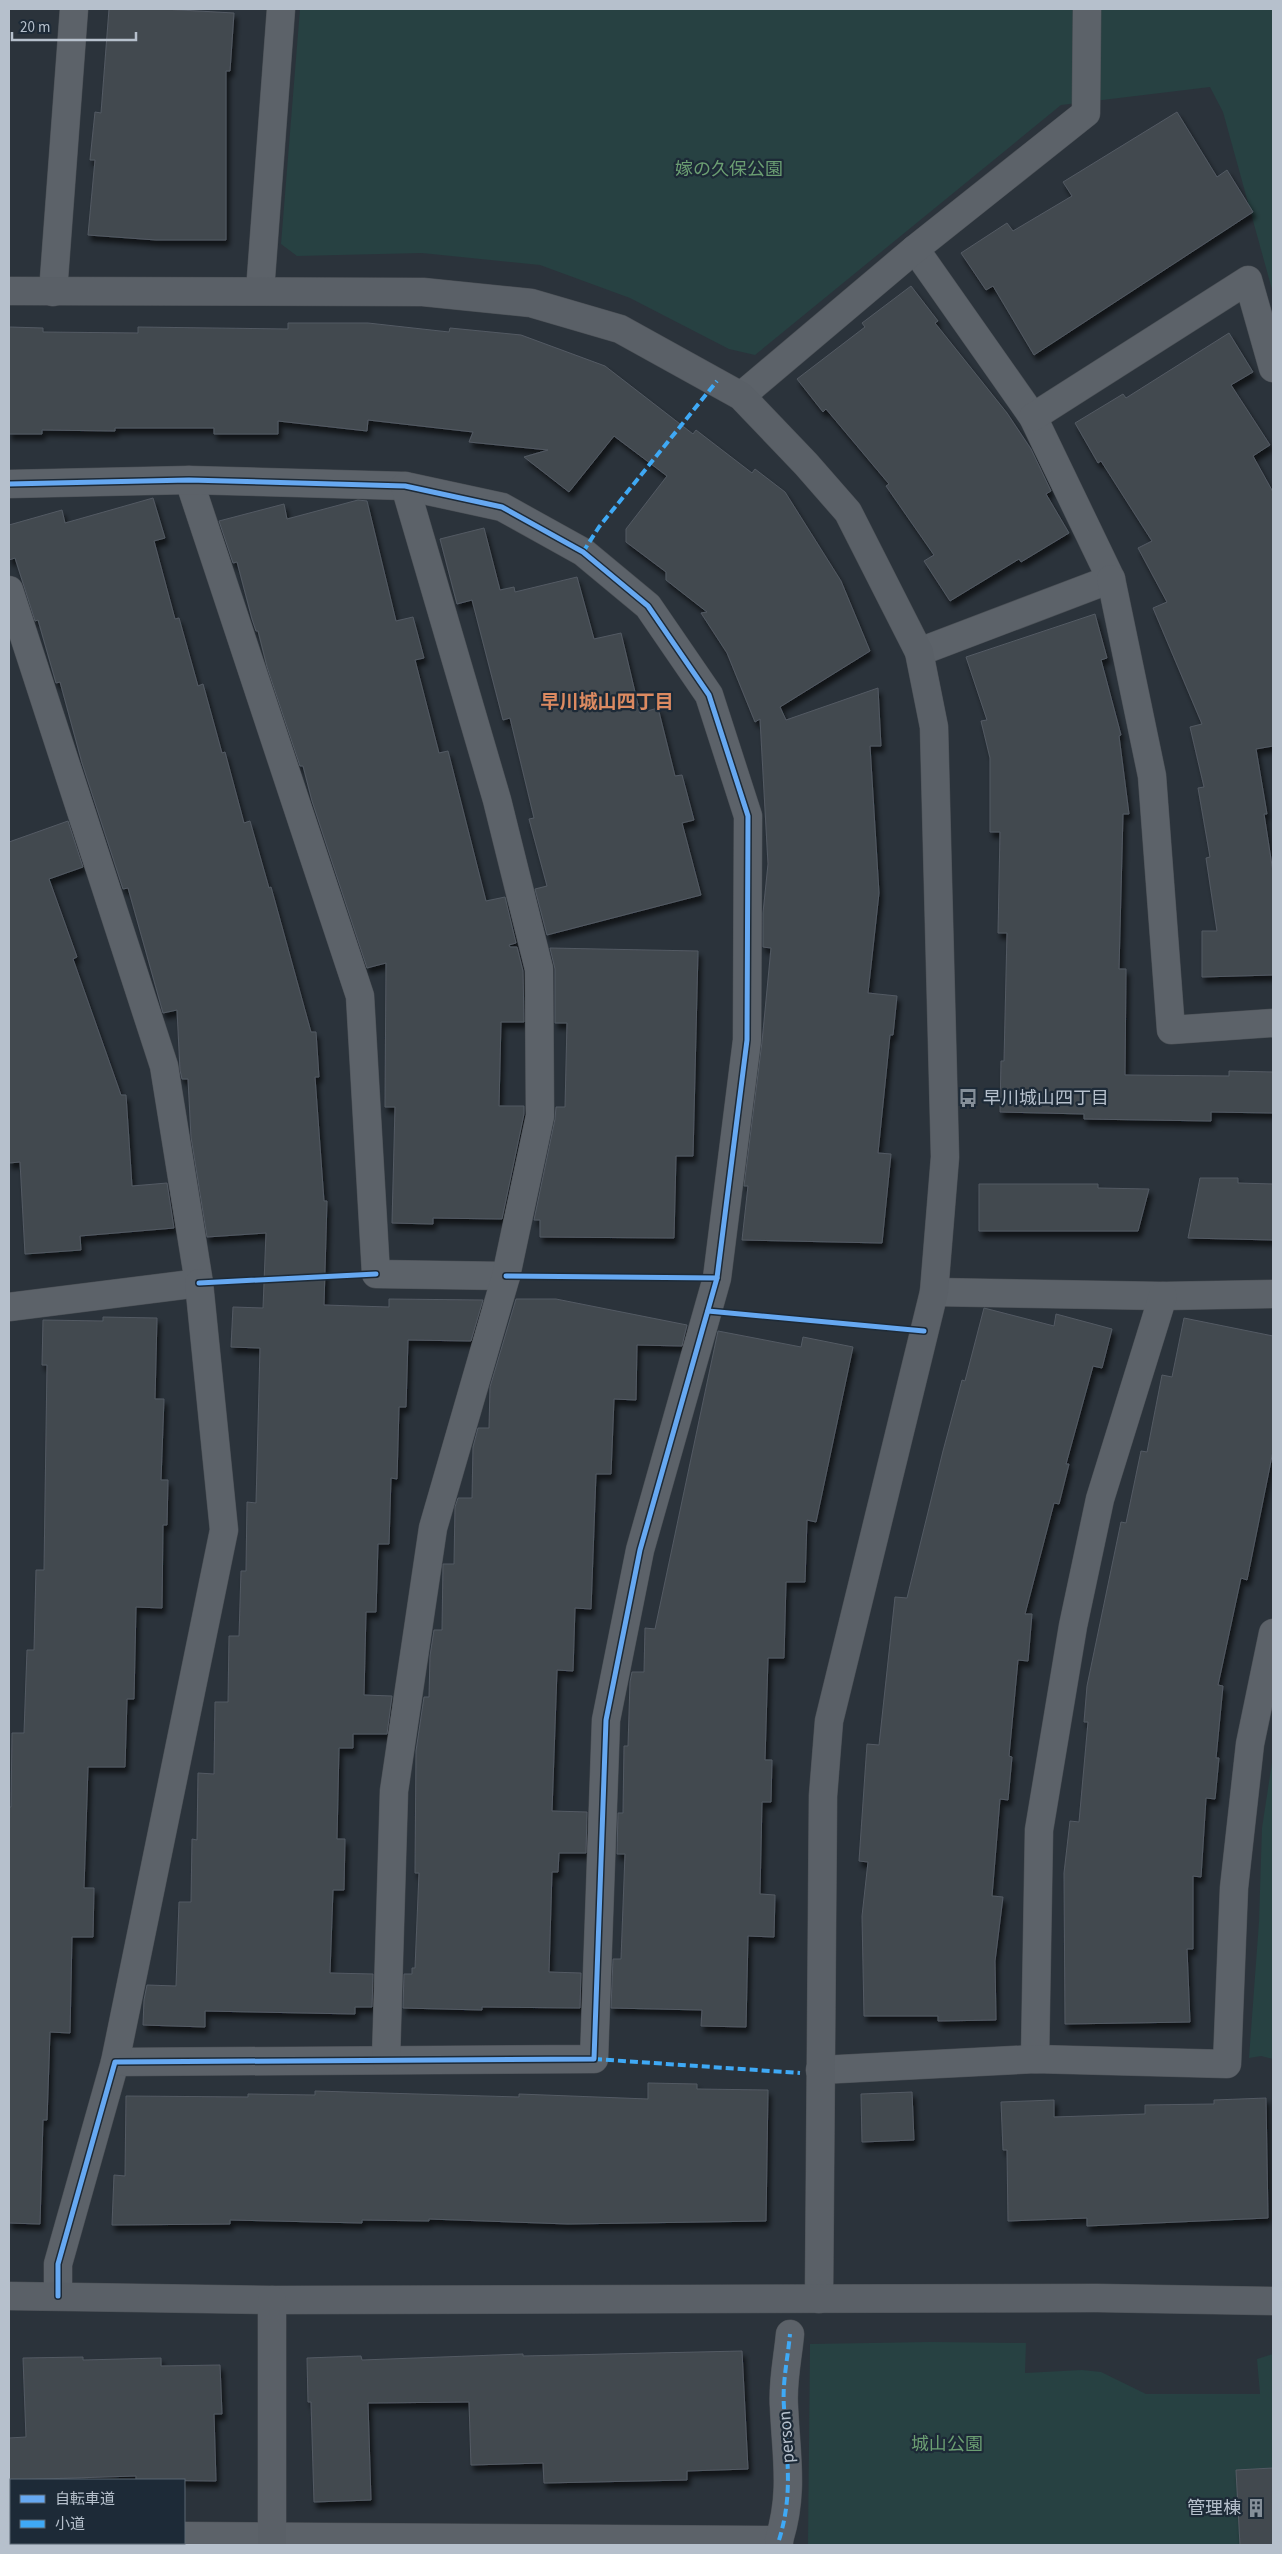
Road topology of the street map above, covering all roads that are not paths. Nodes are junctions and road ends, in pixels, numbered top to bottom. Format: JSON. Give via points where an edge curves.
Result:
{"nodes":[{"id":1,"x":74,"y":9,"type":"edge"},
{"id":2,"x":281,"y":9,"type":"edge"},
{"id":3,"x":1087,"y":9,"type":"edge"},
{"id":4,"x":915,"y":249,"type":"junction"},
{"id":5,"x":9,"y":291,"type":"edge"},
{"id":6,"x":260,"y":291,"type":"junction"},
{"id":7,"x":53,"y":292,"type":"junction"},
{"id":8,"x":1273,"y":368,"type":"edge"},
{"id":9,"x":741,"y":396,"type":"junction"},
{"id":10,"x":1033,"y":417,"type":"junction"},
{"id":11,"x":189,"y":480,"type":"junction"},
{"id":12,"x":9,"y":484,"type":"edge"},
{"id":13,"x":405,"y":486,"type":"junction"},
{"id":14,"x":1111,"y":579,"type":"junction"},
{"id":15,"x":9,"y":590,"type":"edge"},
{"id":16,"x":920,"y":652,"type":"junction"},
{"id":17,"x":1273,"y":1023,"type":"edge"},
{"id":18,"x":506,"y":1276,"type":"junction"},
{"id":19,"x":199,"y":1283,"type":"junction"},
{"id":20,"x":934,"y":1292,"type":"junction"},
{"id":21,"x":1273,"y":1294,"type":"edge"},
{"id":22,"x":1164,"y":1296,"type":"junction"},
{"id":23,"x":9,"y":1307,"type":"edge"},
{"id":24,"x":1273,"y":1633,"type":"edge"},
{"id":25,"x":386,"y":2059,"type":"junction"},
{"id":26,"x":1035,"y":2059,"type":"junction"},
{"id":27,"x":115,"y":2062,"type":"junction"},
{"id":28,"x":820,"y":2070,"type":"junction"},
{"id":29,"x":9,"y":2296,"type":"edge"},
{"id":30,"x":58,"y":2296,"type":"junction"},
{"id":31,"x":819,"y":2299,"type":"junction"},
{"id":32,"x":272,"y":2300,"type":"junction"},
{"id":33,"x":1273,"y":2301,"type":"edge"},
{"id":34,"x":790,"y":2334,"type":"dead end"},
{"id":35,"x":185,"y":2536,"type":"edge"},
{"id":36,"x":272,"y":2541,"type":"edge"},
{"id":37,"x":779,"y":2543,"type":"edge"}],
"edges":[{"from":1,"to":7,"type":"street"},
{"from":2,"to":6,"type":"street"},
{"from":3,"to":4,"type":"street","via":[[1086,113]]},
{"from":4,"to":9,"type":"street"},
{"from":4,"to":10,"type":"street"},
{"from":5,"to":7,"type":"street"},
{"from":6,"to":7,"type":"street"},
{"from":6,"to":9,"type":"street","via":[[423,292],[531,303],[620,329]]},
{"from":8,"to":10,"type":"street","via":[[1248,280]]},
{"from":9,"to":16,"type":"street","via":[[848,512]]},
{"from":10,"to":14,"type":"street"},
{"from":11,"to":12,"type":"street"},
{"from":11,"to":13,"type":"street"},
{"from":11,"to":18,"type":"street","via":[[360,996],[376,1274]]},
{"from":13,"to":18,"type":"street","via":[[497,800],[539,969],[540,1116]]},
{"from":13,"to":25,"type":"street","via":[[502,507],[583,552],[648,606],[709,695],[748,816],[747,1040],[717,1278],[640,1550],[606,1720],[594,2059]]},
{"from":14,"to":16,"type":"street"},
{"from":14,"to":17,"type":"street","via":[[1152,776],[1171,1030]]},
{"from":15,"to":19,"type":"street","via":[[164,1066]]},
{"from":16,"to":20,"type":"street","via":[[934,727],[945,1157]]},
{"from":18,"to":25,"type":"street","via":[[432,1538],[394,1791]]},
{"from":19,"to":23,"type":"street"},
{"from":19,"to":27,"type":"street","via":[[224,1530]]},
{"from":20,"to":22,"type":"street"},
{"from":20,"to":28,"type":"street","via":[[829,1720],[824,1796]]},
{"from":21,"to":22,"type":"street"},
{"from":22,"to":26,"type":"street","via":[[1100,1499],[1073,1626],[1039,1830]]},
{"from":24,"to":26,"type":"street","via":[[1250,1744],[1235,1878],[1227,2064]]},
{"from":25,"to":27,"type":"street"},
{"from":26,"to":28,"type":"street"},
{"from":27,"to":30,"type":"street","via":[[58,2264]]},
{"from":28,"to":31,"type":"street"},
{"from":29,"to":30,"type":"street"},
{"from":30,"to":32,"type":"street"},
{"from":31,"to":32,"type":"street"},
{"from":31,"to":33,"type":"street"},
{"from":32,"to":36,"type":"street"},
{"from":34,"to":37,"type":"street","name":"person","via":[[784,2404],[789,2460],[785,2519]]},
{"from":35,"to":36,"type":"street"},
{"from":36,"to":37,"type":"street"}]}
